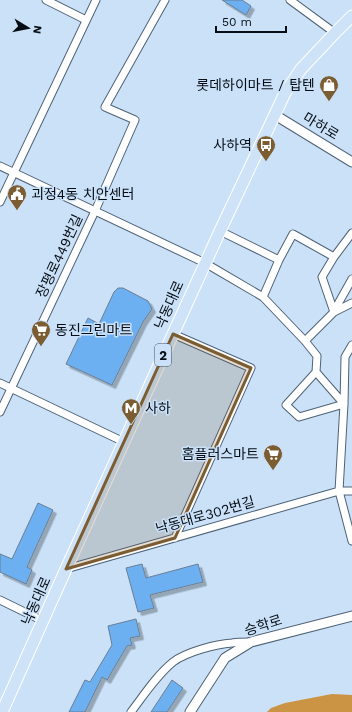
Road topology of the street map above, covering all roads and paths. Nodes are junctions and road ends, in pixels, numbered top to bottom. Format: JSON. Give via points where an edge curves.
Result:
{"nodes":[{"id":1,"x":46,"y":0,"type":"edge"},
{"id":2,"x":96,"y":0,"type":"edge"},
{"id":3,"x":165,"y":0,"type":"edge"},
{"id":4,"x":290,"y":0,"type":"edge"},
{"id":5,"x":352,"y":16,"type":"edge"},
{"id":6,"x":86,"y":20,"type":"junction"},
{"id":7,"x":335,"y":32,"type":"junction"},
{"id":8,"x":275,"y":115,"type":"junction"},
{"id":9,"x":352,"y":162,"type":"edge"},
{"id":10,"x":0,"y":166,"type":"edge"},
{"id":11,"x":14,"y":172,"type":"junction"},
{"id":12,"x":0,"y":202,"type":"edge"},
{"id":13,"x":95,"y":211,"type":"junction"},
{"id":14,"x":220,"y":231,"type":"junction"},
{"id":15,"x":352,"y":233,"type":"edge"},
{"id":16,"x":334,"y":257,"type":"junction"},
{"id":17,"x":279,"y":260,"type":"junction"},
{"id":18,"x":205,"y":263,"type":"junction"},
{"id":19,"x":352,"y":279,"type":"edge"},
{"id":20,"x":263,"y":297,"type":"junction"},
{"id":21,"x":352,"y":303,"type":"edge"},
{"id":22,"x":334,"y":312,"type":"junction"},
{"id":23,"x":173,"y":334,"type":"junction"},
{"id":24,"x":305,"y":341,"type":"junction"},
{"id":25,"x":352,"y":345,"type":"edge"},
{"id":26,"x":316,"y":372,"type":"junction"},
{"id":27,"x":0,"y":383,"type":"edge"},
{"id":28,"x":11,"y":388,"type":"junction"},
{"id":29,"x":344,"y":404,"type":"junction"},
{"id":30,"x":0,"y":412,"type":"edge"},
{"id":31,"x":124,"y":442,"type":"junction"},
{"id":32,"x":339,"y":491,"type":"junction"},
{"id":33,"x":352,"y":491,"type":"edge"},
{"id":34,"x":175,"y":538,"type":"junction"},
{"id":35,"x":352,"y":541,"type":"edge"},
{"id":36,"x":66,"y":569,"type":"junction"},
{"id":37,"x":0,"y":600,"type":"edge"},
{"id":38,"x":352,"y":616,"type":"edge"},
{"id":39,"x":43,"y":621,"type":"junction"},
{"id":40,"x":251,"y":642,"type":"junction"},
{"id":41,"x":2,"y":712,"type":"edge"},
{"id":42,"x":131,"y":712,"type":"edge"},
{"id":43,"x":190,"y":712,"type":"edge"}],
"edges":[{"from":1,"to":6,"type":"street"},
{"from":2,"to":6,"type":"street"},
{"from":3,"to":13,"type":"street","name":"장평로449번길","via":[[105,107],[135,120]]},
{"from":4,"to":7,"type":"street"},
{"from":5,"to":7,"type":"main road","name":"낙동대로","number":"2"},
{"from":6,"to":11,"type":"street"},
{"from":7,"to":8,"type":"main road","name":"낙동대로","number":"2","via":[[301,69],[285,93]]},
{"from":8,"to":9,"type":"street","name":"마하로"},
{"from":8,"to":14,"type":"main road","name":"낙동대로","number":"2"},
{"from":10,"to":11,"type":"street"},
{"from":11,"to":12,"type":"street"},
{"from":11,"to":13,"type":"street"},
{"from":13,"to":18,"type":"street"},
{"from":13,"to":28,"type":"street","name":"장평로449번길"},
{"from":14,"to":17,"type":"street"},
{"from":14,"to":18,"type":"main road","name":"낙동대로","number":"2"},
{"from":15,"to":16,"type":"street"},
{"from":16,"to":17,"type":"street","via":[[293,234]]},
{"from":16,"to":22,"type":"street","via":[[322,277]]},
{"from":17,"to":20,"type":"street"},
{"from":18,"to":20,"type":"street"},
{"from":18,"to":23,"type":"main road","name":"낙동대로","number":"2"},
{"from":19,"to":22,"type":"street"},
{"from":20,"to":24,"type":"street"},
{"from":21,"to":22,"type":"street"},
{"from":22,"to":24,"type":"street"},
{"from":23,"to":31,"type":"main road","name":"낙동대로","number":"2"},
{"from":23,"to":34,"type":"street","via":[[251,368]]},
{"from":24,"to":26,"type":"street","via":[[317,356]]},
{"from":25,"to":29,"type":"street","via":[[345,357]]},
{"from":26,"to":29,"type":"street"},
{"from":26,"to":29,"type":"street","via":[[286,405],[300,417]]},
{"from":27,"to":28,"type":"street"},
{"from":28,"to":30,"type":"street","name":"장평로449번길"},
{"from":28,"to":31,"type":"street"},
{"from":29,"to":32,"type":"street"},
{"from":31,"to":36,"type":"main road","name":"낙동대로","number":"2"},
{"from":32,"to":33,"type":"street","name":"낙동대로302번길"},
{"from":32,"to":34,"type":"street","name":"낙동대로302번길"},
{"from":32,"to":35,"type":"street"},
{"from":34,"to":36,"type":"street","name":"낙동대로302번길"},
{"from":36,"to":39,"type":"main road","name":"낙동대로","number":"2"},
{"from":37,"to":39,"type":"street"},
{"from":38,"to":40,"type":"street","name":"승학로"},
{"from":39,"to":41,"type":"main road","name":"낙동대로","number":"2"},
{"from":40,"to":42,"type":"street","via":[[202,649],[174,662]]},
{"from":40,"to":43,"type":"street","name":"승학로","via":[[225,658]]}]}
